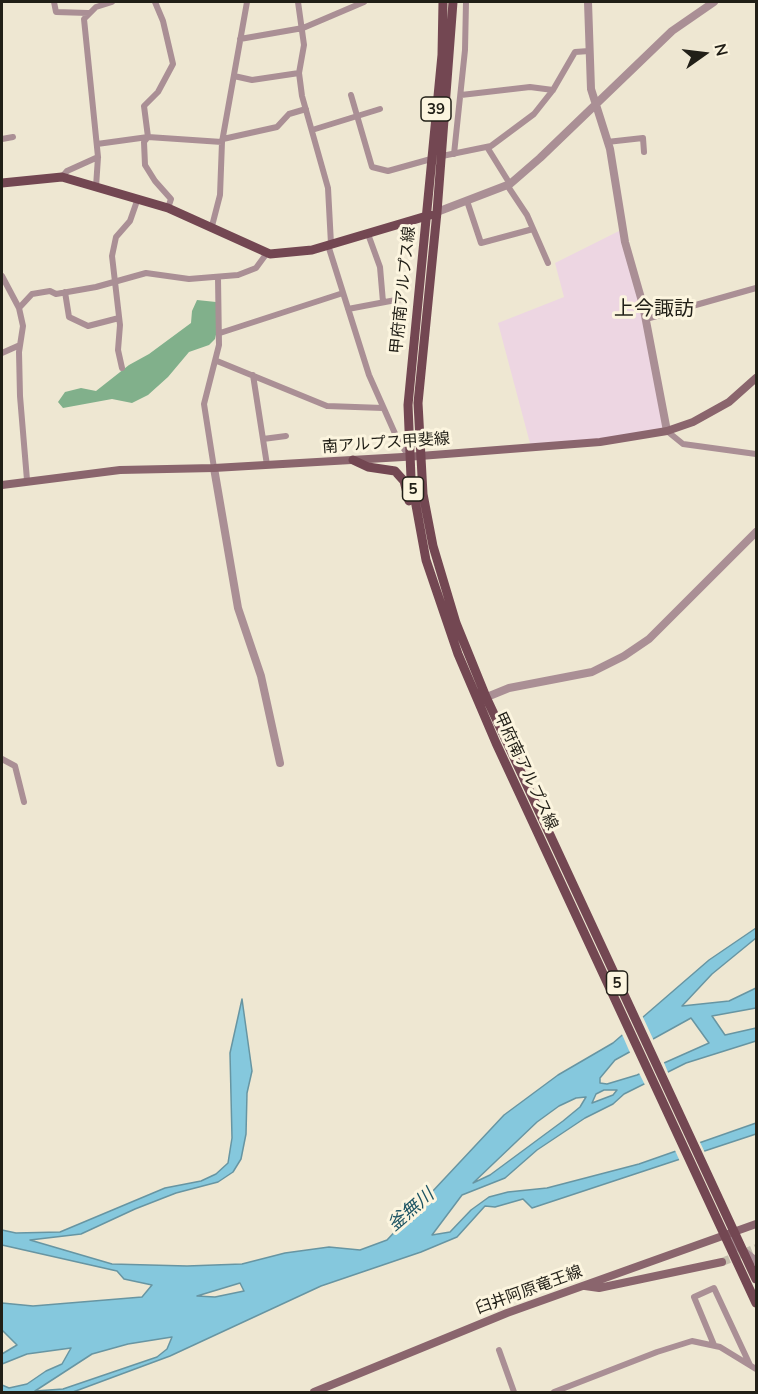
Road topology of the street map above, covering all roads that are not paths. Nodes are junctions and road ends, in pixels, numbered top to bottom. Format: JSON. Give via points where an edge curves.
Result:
{"nodes":[{"id":1,"x":54,"y":2,"type":"edge"},
{"id":2,"x":112,"y":2,"type":"edge"},
{"id":3,"x":155,"y":2,"type":"edge"},
{"id":4,"x":247,"y":2,"type":"edge"},
{"id":5,"x":298,"y":2,"type":"edge"},
{"id":6,"x":364,"y":2,"type":"edge"},
{"id":7,"x":443,"y":2,"type":"edge"},
{"id":8,"x":453,"y":2,"type":"edge"},
{"id":9,"x":466,"y":2,"type":"edge"},
{"id":10,"x":588,"y":2,"type":"edge"},
{"id":11,"x":714,"y":2,"type":"edge"},
{"id":12,"x":88,"y":13,"type":"junction"},
{"id":13,"x":303,"y":28,"type":"junction"},
{"id":14,"x":240,"y":39,"type":"junction"},
{"id":15,"x":589,"y":51,"type":"junction"},
{"id":16,"x":299,"y":73,"type":"junction"},
{"id":17,"x":234,"y":76,"type":"junction"},
{"id":18,"x":553,"y":90,"type":"junction"},
{"id":19,"x":351,"y":95,"type":"dead end"},
{"id":20,"x":461,"y":95,"type":"junction"},
{"id":21,"x":595,"y":105,"type":"junction"},
{"id":22,"x":306,"y":109,"type":"junction"},
{"id":23,"x":380,"y":109,"type":"dead end"},
{"id":24,"x":357,"y":116,"type":"junction"},
{"id":25,"x":312,"y":130,"type":"junction"},
{"id":26,"x":148,"y":137,"type":"junction"},
{"id":27,"x":13,"y":138,"type":"dead end"},
{"id":28,"x":2,"y":139,"type":"edge"},
{"id":29,"x":222,"y":140,"type":"junction"},
{"id":30,"x":607,"y":142,"type":"junction"},
{"id":31,"x":96,"y":144,"type":"junction"},
{"id":32,"x":487,"y":147,"type":"junction"},
{"id":33,"x":644,"y":152,"type":"dead end"},
{"id":34,"x":453,"y":153,"type":"junction"},
{"id":35,"x":442,"y":156,"type":"junction"},
{"id":36,"x":98,"y":157,"type":"junction"},
{"id":37,"x":431,"y":159,"type":"junction"},
{"id":38,"x":62,"y":177,"type":"junction"},
{"id":39,"x":2,"y":183,"type":"edge"},
{"id":40,"x":508,"y":184,"type":"junction"},
{"id":41,"x":96,"y":187,"type":"junction"},
{"id":42,"x":138,"y":198,"type":"junction"},
{"id":43,"x":466,"y":201,"type":"junction"},
{"id":44,"x":168,"y":208,"type":"junction"},
{"id":45,"x":437,"y":212,"type":"junction"},
{"id":46,"x":426,"y":217,"type":"junction"},
{"id":47,"x":212,"y":226,"type":"junction"},
{"id":48,"x":533,"y":230,"type":"junction"},
{"id":49,"x":368,"y":234,"type":"junction"},
{"id":50,"x":330,"y":245,"type":"junction"},
{"id":51,"x":267,"y":253,"type":"junction"},
{"id":52,"x":548,"y":263,"type":"dead end"},
{"id":53,"x":2,"y":276,"type":"edge"},
{"id":54,"x":218,"y":278,"type":"junction"},
{"id":55,"x":116,"y":281,"type":"junction"},
{"id":56,"x":756,"y":288,"type":"edge"},
{"id":57,"x":65,"y":292,"type":"junction"},
{"id":58,"x":343,"y":293,"type":"junction"},
{"id":59,"x":401,"y":299,"type":"dead end"},
{"id":60,"x":383,"y":302,"type":"junction"},
{"id":61,"x":19,"y":308,"type":"junction"},
{"id":62,"x":348,"y":309,"type":"junction"},
{"id":63,"x":119,"y":318,"type":"junction"},
{"id":64,"x":646,"y":319,"type":"junction"},
{"id":65,"x":220,"y":333,"type":"junction"},
{"id":66,"x":20,"y":345,"type":"junction"},
{"id":67,"x":2,"y":354,"type":"edge"},
{"id":68,"x":217,"y":361,"type":"junction"},
{"id":69,"x":122,"y":368,"type":"dead end"},
{"id":70,"x":253,"y":375,"type":"junction"},
{"id":71,"x":756,"y":378,"type":"edge"},
{"id":72,"x":383,"y":408,"type":"junction"},
{"id":73,"x":667,"y":431,"type":"junction"},
{"id":74,"x":286,"y":436,"type":"dead end"},
{"id":75,"x":263,"y":439,"type":"junction"},
{"id":76,"x":756,"y":454,"type":"edge"},
{"id":77,"x":420,"y":456,"type":"junction"},
{"id":78,"x":409,"y":457,"type":"junction"},
{"id":79,"x":353,"y":460,"type":"junction"},
{"id":80,"x":267,"y":465,"type":"junction"},
{"id":81,"x":214,"y":468,"type":"junction"},
{"id":82,"x":27,"y":480,"type":"junction"},
{"id":83,"x":2,"y":485,"type":"edge"},
{"id":84,"x":756,"y":532,"type":"edge"},
{"id":85,"x":423,"y":550,"type":"junction"},
{"id":86,"x":482,"y":699,"type":"junction"},
{"id":87,"x":502,"y":746,"type":"junction"},
{"id":88,"x":2,"y":759,"type":"edge"},
{"id":89,"x":280,"y":763,"type":"dead end"},
{"id":90,"x":24,"y":802,"type":"dead end"},
{"id":91,"x":756,"y":1224,"type":"edge"},
{"id":92,"x":734,"y":1232,"type":"junction"},
{"id":93,"x":723,"y":1235,"type":"junction"},
{"id":94,"x":745,"y":1253,"type":"junction"},
{"id":95,"x":756,"y":1261,"type":"edge"},
{"id":96,"x":722,"y":1262,"type":"tunnel mouth"},
{"id":97,"x":756,"y":1278,"type":"edge"},
{"id":98,"x":585,"y":1286,"type":"junction"},
{"id":99,"x":756,"y":1303,"type":"edge"},
{"id":100,"x":714,"y":1345,"type":"junction"},
{"id":101,"x":499,"y":1350,"type":"dead end"},
{"id":102,"x":754,"y":1367,"type":"edge"},
{"id":103,"x":314,"y":1392,"type":"edge"},
{"id":104,"x":514,"y":1392,"type":"edge"},
{"id":105,"x":554,"y":1392,"type":"edge"}],
"edges":[{"from":1,"to":12,"type":"street","via":[[56,12]]},
{"from":2,"to":12,"type":"street"},
{"from":3,"to":26,"type":"street","via":[[173,63],[158,92],[144,106]]},
{"from":4,"to":14,"type":"street"},
{"from":5,"to":13,"type":"street"},
{"from":6,"to":13,"type":"street"},
{"from":7,"to":37,"type":"main road","number":"39","via":[[442,55]]},
{"from":8,"to":35,"type":"main road","number":"39"},
{"from":9,"to":20,"type":"street"},
{"from":10,"to":15,"type":"street"},
{"from":11,"to":21,"type":"street","via":[[672,32]]},
{"from":12,"to":31,"type":"street","via":[[84,19]]},
{"from":13,"to":14,"type":"street"},
{"from":13,"to":16,"type":"street"},
{"from":14,"to":17,"type":"street"},
{"from":15,"to":18,"type":"street","via":[[575,52]]},
{"from":15,"to":21,"type":"street"},
{"from":16,"to":17,"type":"street","via":[[252,80]]},
{"from":16,"to":22,"type":"street"},
{"from":17,"to":29,"type":"street"},
{"from":18,"to":20,"type":"street","via":[[531,87]]},
{"from":18,"to":32,"type":"street","via":[[534,114]]},
{"from":19,"to":24,"type":"street"},
{"from":20,"to":34,"type":"street"},
{"from":21,"to":30,"type":"street"},
{"from":21,"to":40,"type":"street"},
{"from":22,"to":25,"type":"street"},
{"from":22,"to":29,"type":"street","via":[[289,114],[277,127]]},
{"from":23,"to":24,"type":"street"},
{"from":24,"to":25,"type":"street"},
{"from":24,"to":37,"type":"street","via":[[372,167],[388,171]]},
{"from":25,"to":50,"type":"street","via":[[328,188]]},
{"from":26,"to":29,"type":"street"},
{"from":26,"to":31,"type":"street"},
{"from":26,"to":44,"type":"street","via":[[144,142],[145,165],[171,199]]},
{"from":27,"to":28,"type":"street"},
{"from":29,"to":47,"type":"street","via":[[220,195]]},
{"from":30,"to":33,"type":"street","via":[[643,138]]},
{"from":30,"to":64,"type":"street"},
{"from":31,"to":36,"type":"street"},
{"from":32,"to":34,"type":"street"},
{"from":32,"to":40,"type":"street"},
{"from":34,"to":35,"type":"street"},
{"from":35,"to":45,"type":"main road","number":"39"},
{"from":36,"to":38,"type":"street"},
{"from":36,"to":41,"type":"street"},
{"from":37,"to":46,"type":"main road","number":"39"},
{"from":38,"to":39,"type":"main road","name":"甲府南アルプス線"},
{"from":38,"to":41,"type":"main road","name":"甲府南アルプス線"},
{"from":40,"to":43,"type":"street"},
{"from":40,"to":48,"type":"street"},
{"from":41,"to":42,"type":"main road","name":"甲府南アルプス線"},
{"from":42,"to":44,"type":"main road","name":"甲府南アルプス線"},
{"from":42,"to":55,"type":"street","via":[[130,221],[116,237],[112,256]]},
{"from":43,"to":45,"type":"street"},
{"from":43,"to":48,"type":"street","via":[[481,243]]},
{"from":44,"to":47,"type":"main road","name":"甲府南アルプス線"},
{"from":45,"to":46,"type":"main road","name":"甲府南アルプス線"},
{"from":45,"to":77,"type":"main road","name":"甲府南アルプス線","number":"5","via":[[420,369]]},
{"from":46,"to":49,"type":"main road","name":"甲府南アルプス線"},
{"from":46,"to":78,"type":"main road","name":"甲府南アルプス線","number":"5","via":[[409,382]]},
{"from":47,"to":51,"type":"main road","name":"甲府南アルプス線"},
{"from":48,"to":52,"type":"street"},
{"from":49,"to":50,"type":"main road","name":"甲府南アルプス線"},
{"from":49,"to":60,"type":"street","via":[[380,267]]},
{"from":50,"to":51,"type":"main road","name":"甲府南アルプス線","via":[[285,254]]},
{"from":50,"to":58,"type":"street"},
{"from":51,"to":54,"type":"street","via":[[256,268]]},
{"from":53,"to":61,"type":"street"},
{"from":54,"to":55,"type":"street","via":[[189,279],[146,273]]},
{"from":54,"to":65,"type":"street"},
{"from":55,"to":57,"type":"street"},
{"from":55,"to":63,"type":"street"},
{"from":56,"to":64,"type":"street"},
{"from":57,"to":61,"type":"street","via":[[32,294]]},
{"from":57,"to":63,"type":"street","via":[[69,317],[88,326]]},
{"from":58,"to":62,"type":"street"},
{"from":58,"to":65,"type":"street"},
{"from":59,"to":60,"type":"street"},
{"from":60,"to":62,"type":"street"},
{"from":61,"to":66,"type":"street","via":[[23,326]]},
{"from":62,"to":72,"type":"street"},
{"from":63,"to":69,"type":"street"},
{"from":64,"to":73,"type":"street"},
{"from":65,"to":68,"type":"street"},
{"from":66,"to":67,"type":"street"},
{"from":66,"to":82,"type":"street"},
{"from":68,"to":70,"type":"street"},
{"from":68,"to":81,"type":"street","via":[[204,404]]},
{"from":70,"to":72,"type":"street","via":[[327,406]]},
{"from":70,"to":75,"type":"street"},
{"from":71,"to":73,"type":"main road","name":"南アルプス甲斐線","via":[[729,402]]},
{"from":72,"to":78,"type":"street"},
{"from":73,"to":76,"type":"street","via":[[683,444]]},
{"from":73,"to":77,"type":"main road","name":"南アルプス甲斐線","via":[[600,442]]},
{"from":74,"to":75,"type":"street"},
{"from":75,"to":80,"type":"street"},
{"from":77,"to":78,"type":"main road","name":"南アルプス甲斐線"},
{"from":77,"to":86,"type":"main road","name":"甲府南アルプス線","number":"5","via":[[426,514],[444,589]]},
{"from":78,"to":79,"type":"main road","name":"南アルプス甲斐線"},
{"from":78,"to":85,"type":"main road","name":"甲府南アルプス線","number":"5"},
{"from":79,"to":80,"type":"main road","name":"南アルプス甲斐線"},
{"from":79,"to":85,"type":"main road","via":[[368,467],[388,468],[401,476]]},
{"from":80,"to":81,"type":"main road","name":"南アルプス甲斐線"},
{"from":81,"to":82,"type":"main road","name":"南アルプス甲斐線","via":[[120,470]]},
{"from":81,"to":89,"type":"street","via":[[238,608],[261,676]]},
{"from":82,"to":83,"type":"main road","name":"南アルプス甲斐線"},
{"from":84,"to":86,"type":"street","via":[[649,639],[624,656],[592,672],[509,688]]},
{"from":85,"to":86,"type":"main road","name":"甲府南アルプス線","number":"5","via":[[441,609]]},
{"from":86,"to":87,"type":"main road","name":"甲府南アルプス線","number":"5"},
{"from":87,"to":92,"type":"main road","name":"甲府南アルプス線","number":"5"},
{"from":87,"to":93,"type":"main road","name":"甲府南アルプス線","number":"5"},
{"from":88,"to":90,"type":"street","via":[[15,766]]},
{"from":91,"to":92,"type":"main road","name":"臼井阿原竜王線"},
{"from":92,"to":93,"type":"main road","name":"臼井阿原竜王線"},
{"from":92,"to":94,"type":"main road","name":"甲府南アルプス線","number":"5"},
{"from":93,"to":94,"type":"street"},
{"from":93,"to":98,"type":"main road","name":"臼井阿原竜王線"},
{"from":93,"to":99,"type":"main road","name":"甲府南アルプス線","number":"5"},
{"from":94,"to":95,"type":"street"},
{"from":94,"to":97,"type":"main road","name":"甲府南アルプス線","number":"5"},
{"from":96,"to":98,"type":"main road","via":[[599,1288]]},
{"from":98,"to":103,"type":"main road","name":"臼井阿原竜王線","via":[[507,1313]]},
{"from":100,"to":102,"type":"street"},
{"from":100,"to":102,"type":"street","via":[[694,1298],[714,1288]]},
{"from":100,"to":105,"type":"street","via":[[692,1341],[680,1344]]},
{"from":101,"to":104,"type":"street"}]}
